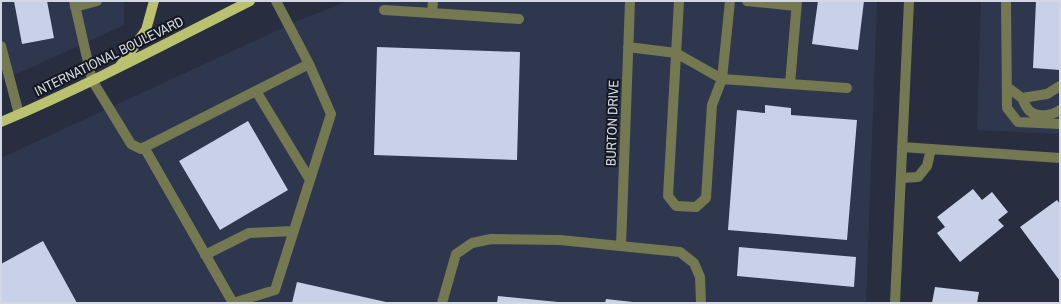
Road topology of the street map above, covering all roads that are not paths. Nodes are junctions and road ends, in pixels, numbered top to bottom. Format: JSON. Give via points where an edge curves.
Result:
{"nodes":[{"id":1,"x":97,"y":1,"type":"edge"},
{"id":2,"x":154,"y":1,"type":"edge"},
{"id":3,"x":250,"y":1,"type":"edge"},
{"id":4,"x":276,"y":1,"type":"edge"},
{"id":5,"x":433,"y":1,"type":"edge"},
{"id":6,"x":630,"y":1,"type":"edge"},
{"id":7,"x":679,"y":1,"type":"edge"},
{"id":8,"x":730,"y":1,"type":"edge"},
{"id":9,"x":747,"y":1,"type":"edge"},
{"id":10,"x":909,"y":1,"type":"edge"},
{"id":11,"x":1006,"y":1,"type":"edge"},
{"id":12,"x":75,"y":4,"type":"edge"},
{"id":13,"x":796,"y":4,"type":"edge"},
{"id":14,"x":384,"y":10,"type":"dead end"},
{"id":15,"x":432,"y":13,"type":"junction"},
{"id":16,"x":519,"y":19,"type":"dead end"},
{"id":17,"x":1,"y":46,"type":"edge"},
{"id":18,"x":628,"y":47,"type":"junction"},
{"id":19,"x":676,"y":52,"type":"junction"},
{"id":20,"x":309,"y":64,"type":"junction"},
{"id":21,"x":119,"y":67,"type":"junction"},
{"id":22,"x":722,"y":79,"type":"junction"},
{"id":23,"x":92,"y":80,"type":"junction"},
{"id":24,"x":790,"y":84,"type":"junction"},
{"id":25,"x":1060,"y":86,"type":"edge"},
{"id":26,"x":1007,"y":87,"type":"junction"},
{"id":27,"x":847,"y":88,"type":"dead end"},
{"id":28,"x":256,"y":91,"type":"junction"},
{"id":29,"x":1022,"y":98,"type":"junction"},
{"id":30,"x":1060,"y":110,"type":"edge"},
{"id":31,"x":19,"y":114,"type":"junction"},
{"id":32,"x":1,"y":122,"type":"edge"},
{"id":33,"x":1060,"y":124,"type":"edge"},
{"id":34,"x":144,"y":147,"type":"junction"},
{"id":35,"x":902,"y":147,"type":"junction"},
{"id":36,"x":931,"y":149,"type":"junction"},
{"id":37,"x":1060,"y":158,"type":"edge"},
{"id":38,"x":901,"y":178,"type":"junction"},
{"id":39,"x":310,"y":180,"type":"junction"},
{"id":40,"x":294,"y":231,"type":"junction"},
{"id":41,"x":621,"y":246,"type":"junction"},
{"id":42,"x":205,"y":255,"type":"junction"},
{"id":43,"x":233,"y":303,"type":"edge"},
{"id":44,"x":442,"y":303,"type":"edge"},
{"id":45,"x":701,"y":303,"type":"edge"},
{"id":46,"x":895,"y":303,"type":"edge"}],
"edges":[{"from":1,"to":12,"type":"street"},
{"from":2,"to":21,"type":"main road","via":[[146,30]]},
{"from":3,"to":21,"type":"main road","name":"INTERNATIONAL BOULEVARD"},
{"from":4,"to":20,"type":"street"},
{"from":5,"to":15,"type":"street"},
{"from":6,"to":18,"type":"street","name":"BURTON DRIVE"},
{"from":7,"to":19,"type":"street"},
{"from":8,"to":22,"type":"street"},
{"from":9,"to":13,"type":"street"},
{"from":10,"to":35,"type":"street"},
{"from":11,"to":26,"type":"street"},
{"from":12,"to":23,"type":"street"},
{"from":13,"to":24,"type":"street"},
{"from":14,"to":15,"type":"street"},
{"from":15,"to":16,"type":"street"},
{"from":17,"to":31,"type":"street"},
{"from":18,"to":19,"type":"street"},
{"from":18,"to":41,"type":"street","name":"BURTON DRIVE"},
{"from":19,"to":22,"type":"street"},
{"from":19,"to":22,"type":"street","via":[[668,196],[676,206],[696,208],[706,198],[712,106]]},
{"from":20,"to":28,"type":"street"},
{"from":20,"to":39,"type":"street","via":[[331,114]]},
{"from":21,"to":23,"type":"main road","name":"INTERNATIONAL BOULEVARD"},
{"from":22,"to":24,"type":"street"},
{"from":23,"to":31,"type":"main road","name":"INTERNATIONAL BOULEVARD"},
{"from":23,"to":34,"type":"street","via":[[131,144],[141,149]]},
{"from":24,"to":27,"type":"street"},
{"from":25,"to":29,"type":"street","via":[[1047,94]]},
{"from":26,"to":29,"type":"street"},
{"from":26,"to":33,"type":"street","via":[[1007,108],[1018,122]]},
{"from":28,"to":34,"type":"street"},
{"from":28,"to":39,"type":"street"},
{"from":29,"to":30,"type":"street","via":[[1031,112],[1040,115]]},
{"from":31,"to":32,"type":"main road","name":"INTERNATIONAL BOULEVARD"},
{"from":34,"to":42,"type":"street"},
{"from":35,"to":36,"type":"street"},
{"from":35,"to":38,"type":"street"},
{"from":36,"to":37,"type":"street"},
{"from":36,"to":38,"type":"street","via":[[927,166],[918,177]]},
{"from":38,"to":46,"type":"street"},
{"from":39,"to":40,"type":"street"},
{"from":40,"to":42,"type":"street","via":[[249,233]]},
{"from":40,"to":43,"type":"street","via":[[275,290]]},
{"from":41,"to":44,"type":"street","via":[[560,240],[498,239],[472,244],[456,254]]},
{"from":41,"to":45,"type":"street","via":[[680,252],[694,263],[700,278]]},
{"from":42,"to":43,"type":"street"}]}
